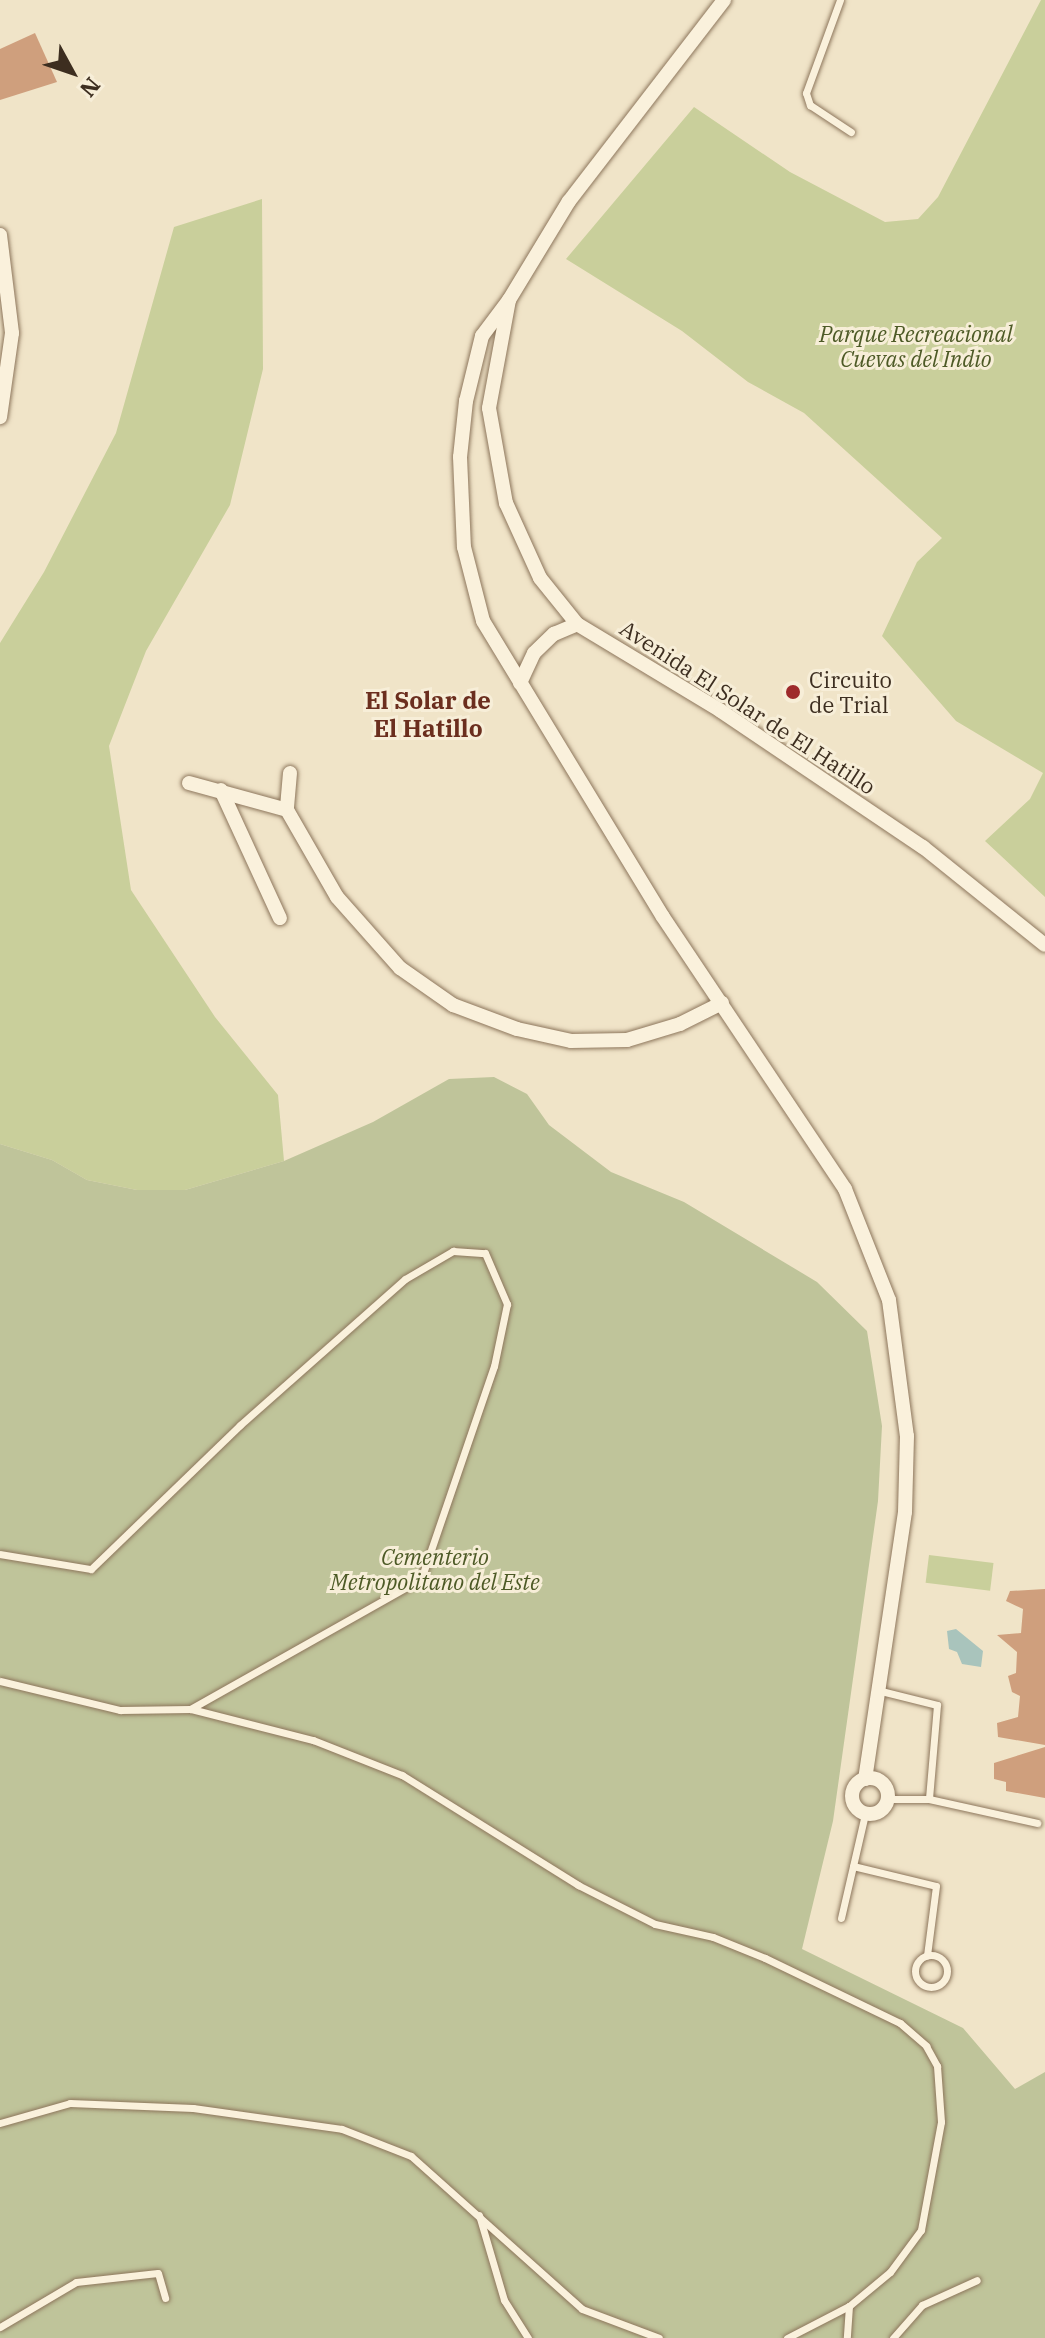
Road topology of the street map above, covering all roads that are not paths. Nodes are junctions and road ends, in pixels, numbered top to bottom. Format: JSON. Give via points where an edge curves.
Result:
{"nodes":[{"id":1,"x":724,"y":0,"type":"edge"},
{"id":2,"x":840,"y":0,"type":"edge"},
{"id":3,"x":851,"y":132,"type":"dead end"},
{"id":4,"x":0,"y":235,"type":"edge"},
{"id":5,"x":509,"y":300,"type":"junction"},
{"id":6,"x":0,"y":417,"type":"edge"},
{"id":7,"x":577,"y":624,"type":"junction"},
{"id":8,"x":520,"y":683,"type":"junction"},
{"id":9,"x":290,"y":773,"type":"dead end"},
{"id":10,"x":189,"y":783,"type":"dead end"},
{"id":11,"x":221,"y":790,"type":"junction"},
{"id":12,"x":287,"y":810,"type":"junction"},
{"id":13,"x":280,"y":918,"type":"dead end"},
{"id":14,"x":1045,"y":945,"type":"edge"},
{"id":15,"x":722,"y":1003,"type":"junction"},
{"id":16,"x":0,"y":1554,"type":"edge"},
{"id":17,"x":0,"y":1681,"type":"edge"},
{"id":18,"x":877,"y":1690,"type":"junction"},
{"id":19,"x":190,"y":1709,"type":"junction"},
{"id":20,"x":865,"y":1779,"type":"junction"},
{"id":21,"x":888,"y":1799,"type":"junction"},
{"id":22,"x":929,"y":1799,"type":"junction"},
{"id":23,"x":865,"y":1814,"type":"junction"},
{"id":24,"x":1037,"y":1823,"type":"dead end"},
{"id":25,"x":853,"y":1866,"type":"junction"},
{"id":26,"x":841,"y":1918,"type":"dead end"},
{"id":27,"x":927,"y":1955,"type":"junction"},
{"id":28,"x":0,"y":2123,"type":"edge"},
{"id":29,"x":479,"y":2213,"type":"junction"},
{"id":30,"x":977,"y":2280,"type":"dead end"},
{"id":31,"x":165,"y":2298,"type":"dead end"},
{"id":32,"x":849,"y":2306,"type":"junction"},
{"id":33,"x":0,"y":2327,"type":"edge"},
{"id":34,"x":528,"y":2338,"type":"edge"},
{"id":35,"x":659,"y":2338,"type":"edge"},
{"id":36,"x":787,"y":2338,"type":"edge"},
{"id":37,"x":847,"y":2338,"type":"edge"},
{"id":38,"x":893,"y":2338,"type":"edge"}],
"edges":[{"from":1,"to":5,"type":"street","name":"Avenida El Solar de El Hatillo","via":[[569,201]]},
{"from":2,"to":3,"type":"lane","via":[[806,93],[810,105]]},
{"from":4,"to":6,"type":"street","via":[[12,333]]},
{"from":5,"to":7,"type":"street","name":"Avenida El Solar de El Hatillo","via":[[489,408],[499,478],[520,540],[552,595]]},
{"from":5,"to":8,"type":"street","via":[[478,349],[466,401],[461,496],[472,589],[483,621]]},
{"from":7,"to":8,"type":"street","via":[[554,634],[534,653]]},
{"from":7,"to":14,"type":"street","name":"Avenida El Solar de El Hatillo","via":[[721,711],[923,847]]},
{"from":8,"to":15,"type":"street"},
{"from":9,"to":12,"type":"street"},
{"from":10,"to":11,"type":"street"},
{"from":11,"to":12,"type":"street"},
{"from":11,"to":13,"type":"street"},
{"from":12,"to":15,"type":"street","via":[[316,867],[361,927],[400,968],[453,1005],[517,1029],[571,1041],[627,1040],[680,1024]]},
{"from":15,"to":18,"type":"street","via":[[845,1189],[889,1300],[907,1436],[905,1512]]},
{"from":16,"to":19,"type":"lane","via":[[91,1569],[240,1425],[405,1279],[453,1251],[485,1253],[507,1304],[494,1366],[421,1579]]},
{"from":17,"to":19,"type":"lane","via":[[120,1710]]},
{"from":18,"to":20,"type":"street"},
{"from":18,"to":22,"type":"lane","via":[[937,1705]]},
{"from":19,"to":32,"type":"lane","via":[[313,1740],[402,1775],[578,1885],[655,1924],[713,1937],[765,1958],[900,2023],[926,2046],[937,2066],[941,2122],[921,2230],[890,2272]]},
{"from":20,"to":21,"type":"street","via":[[882,1782]]},
{"from":20,"to":23,"type":"street","via":[[852,1797]]},
{"from":21,"to":22,"type":"lane"},
{"from":21,"to":23,"type":"street","via":[[882,1810]]},
{"from":22,"to":24,"type":"lane"},
{"from":23,"to":25,"type":"lane"},
{"from":25,"to":26,"type":"lane"},
{"from":25,"to":27,"type":"lane","via":[[936,1886]]},
{"from":27,"to":27,"type":"lane","via":[[918,1961],[916,1976],[923,1985],[938,1985],[947,1973],[946,1962]]},
{"from":28,"to":29,"type":"lane","via":[[70,2103],[193,2108],[342,2129],[411,2156]]},
{"from":29,"to":34,"type":"lane","via":[[504,2300]]},
{"from":29,"to":35,"type":"lane","via":[[582,2309]]},
{"from":30,"to":38,"type":"lane","via":[[922,2305]]},
{"from":31,"to":33,"type":"lane","via":[[158,2273],[76,2282]]},
{"from":32,"to":36,"type":"lane"},
{"from":32,"to":37,"type":"lane"}]}
